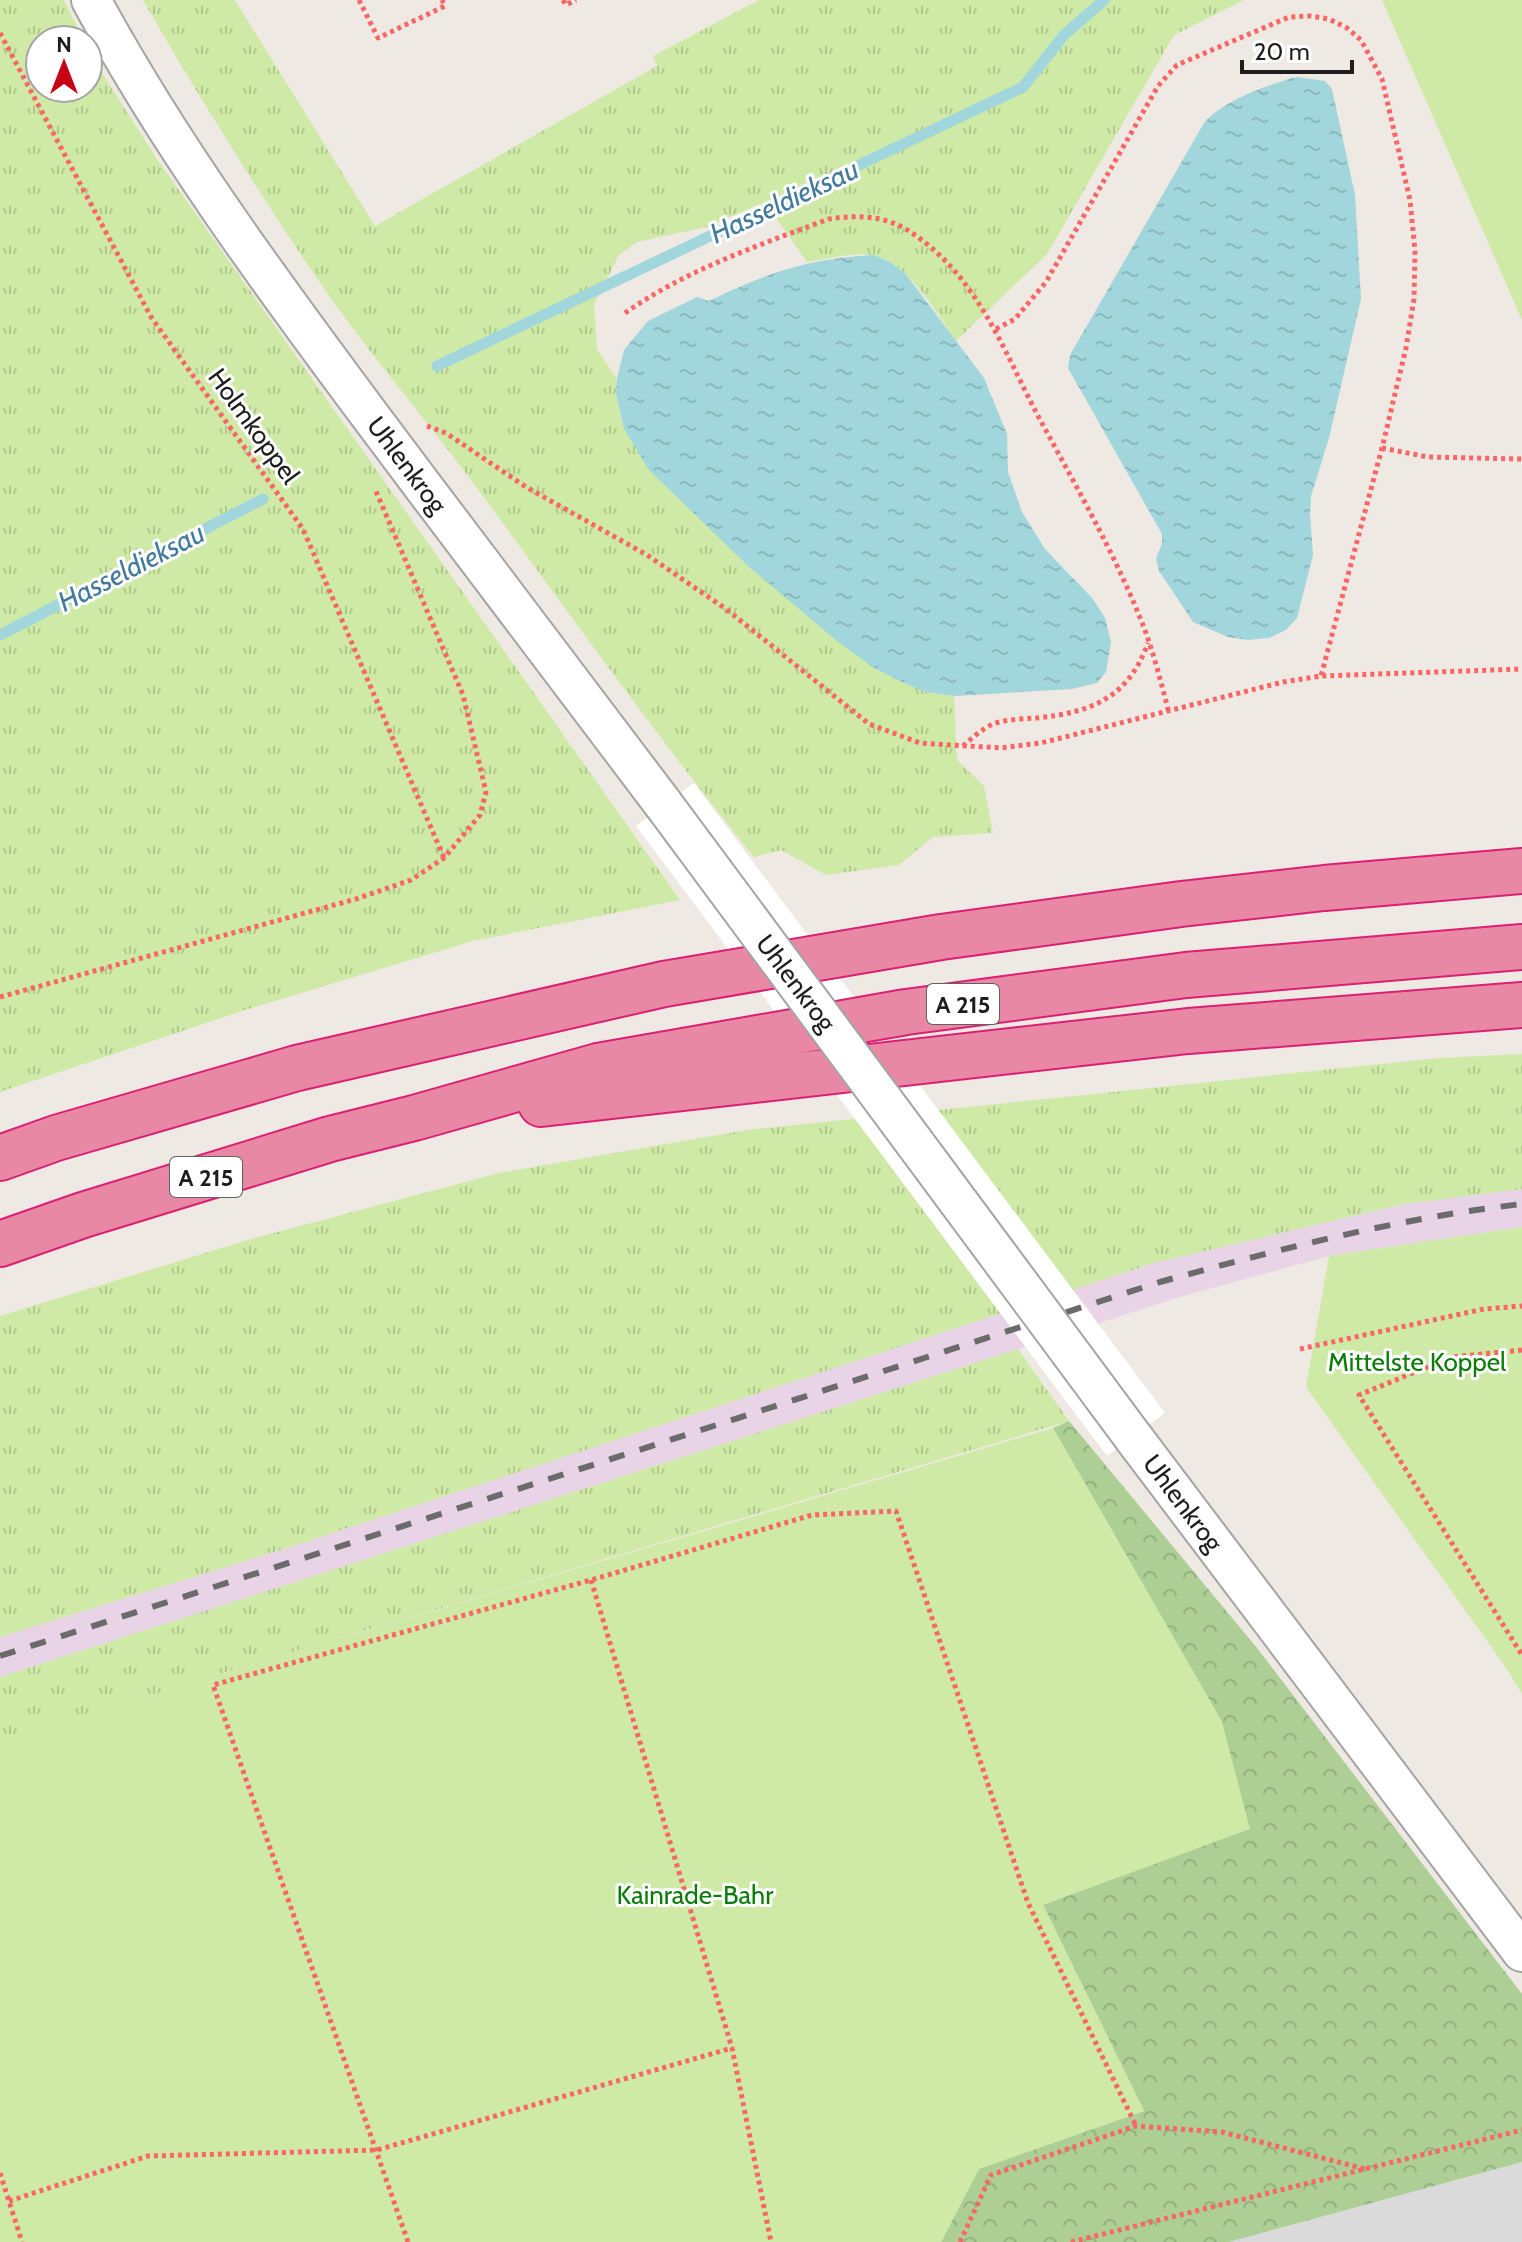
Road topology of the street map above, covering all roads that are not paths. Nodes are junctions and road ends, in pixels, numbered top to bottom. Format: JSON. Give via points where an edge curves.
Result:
{"nodes":[{"id":1,"x":91,"y":0,"type":"edge"},
{"id":2,"x":1522,"y":871,"type":"edge"},
{"id":3,"x":1522,"y":947,"type":"edge"},
{"id":4,"x":1522,"y":1005,"type":"edge"},
{"id":5,"x":414,"y":1118,"type":"junction"},
{"id":6,"x":0,"y":1158,"type":"edge"},
{"id":7,"x":0,"y":1244,"type":"edge"},
{"id":8,"x":1522,"y":1952,"type":"edge"}],
"edges":[{"from":1,"to":8,"type":"street","name":"Uhlenkrog","bridge":true,"via":[[118,51],[292,312]]},
{"from":2,"to":6,"type":"highway","via":[[1181,904],[941,937],[664,984],[297,1068]]},
{"from":3,"to":5,"type":"highway","number":"A 215","via":[[1186,975],[906,1012],[598,1066]]},
{"from":4,"to":5,"type":"highway","via":[[1188,1031]]},
{"from":5,"to":7,"type":"highway","number":"A 215","via":[[286,1152]]}]}
